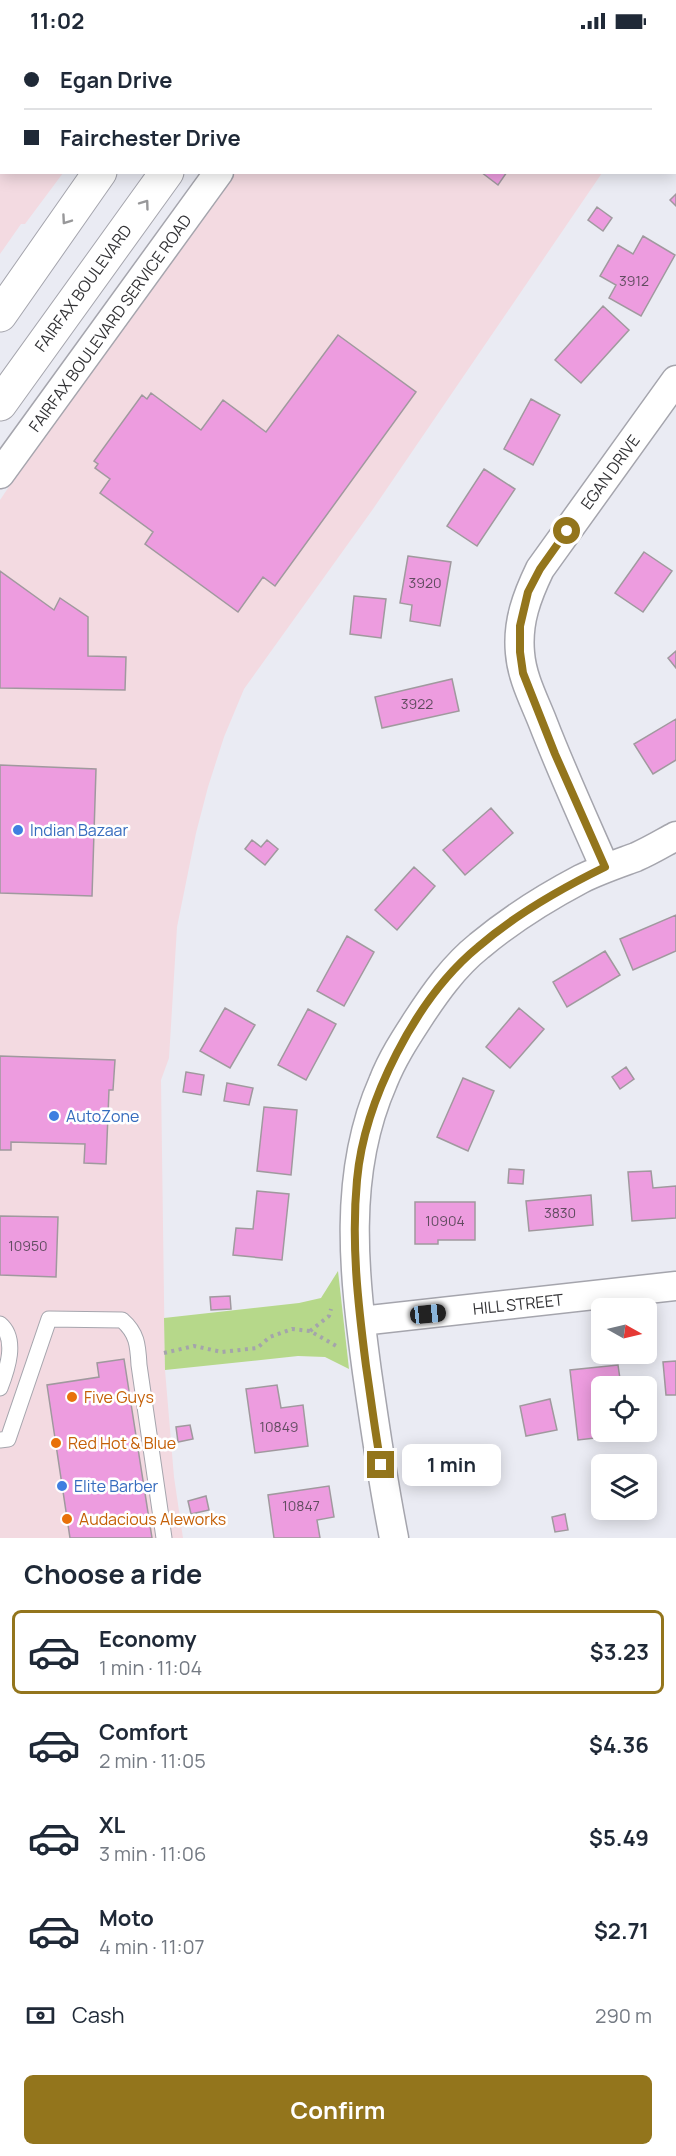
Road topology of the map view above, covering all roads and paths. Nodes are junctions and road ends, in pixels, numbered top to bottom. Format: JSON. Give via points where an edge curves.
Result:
{"nodes":[{"id":1,"x":99,"y":174,"type":"edge"},
{"id":2,"x":166,"y":174,"type":"edge"},
{"id":3,"x":218,"y":174,"type":"edge"},
{"id":4,"x":0,"y":315,"type":"edge"},
{"id":5,"x":56,"y":326,"type":"junction"},
{"id":6,"x":92,"y":349,"type":"junction"},
{"id":7,"x":676,"y":380,"type":"edge"},
{"id":8,"x":0,"y":404,"type":"edge"},
{"id":9,"x":0,"y":474,"type":"edge"},
{"id":10,"x":676,"y":836,"type":"edge"},
{"id":11,"x":605,"y":867,"type":"junction"},
{"id":12,"x":676,"y":1286,"type":"edge"},
{"id":13,"x":332,"y":1307,"type":"dead end"},
{"id":14,"x":361,"y":1321,"type":"junction"},
{"id":15,"x":1,"y":1323,"type":"edge"},
{"id":16,"x":310,"y":1331,"type":"junction"},
{"id":17,"x":5,"y":1346,"type":"edge"},
{"id":18,"x":340,"y":1348,"type":"dead end"},
{"id":19,"x":164,"y":1353,"type":"dead end"},
{"id":20,"x":0,"y":1388,"type":"edge"},
{"id":21,"x":0,"y":1440,"type":"edge"},
{"id":22,"x":165,"y":1538,"type":"edge"},
{"id":23,"x":394,"y":1538,"type":"edge"}],
"edges":[{"from":1,"to":4,"type":"main road","one_way":true},
{"from":5,"to":2,"type":"main road","name":"FAIRFAX BOULEVARD","one_way":true},
{"from":3,"to":6,"type":"street","name":"FAIRFAX BOULEVARD SERVICE ROAD"},
{"from":5,"to":6,"type":"street"},
{"from":5,"to":8,"type":"main road","name":"FAIRFAX BOULEVARD"},
{"from":6,"to":9,"type":"street","name":"FAIRFAX BOULEVARD SERVICE ROAD"},
{"from":7,"to":11,"type":"street","name":"EGAN DRIVE","via":[[540,569],[528,592],[520,626],[523,673]]},
{"from":10,"to":11,"type":"street"},
{"from":11,"to":14,"type":"street","via":[[517,916],[476,948],[433,996],[397,1051],[372,1112],[357,1178],[354,1264]]},
{"from":12,"to":14,"type":"street","name":"HILL STREET"},
{"from":13,"to":16,"type":"path","via":[[329,1317]]},
{"from":14,"to":23,"type":"street"},
{"from":15,"to":17,"type":"lane","via":[[10,1342]]},
{"from":16,"to":18,"type":"path"},
{"from":16,"to":19,"type":"path","via":[[292,1329],[270,1337],[257,1348],[222,1352],[194,1346]]},
{"from":17,"to":20,"type":"lane","via":[[8,1364]]},
{"from":21,"to":22,"type":"lane","via":[[8,1439],[49,1319],[122,1320],[138,1341]]}]}
